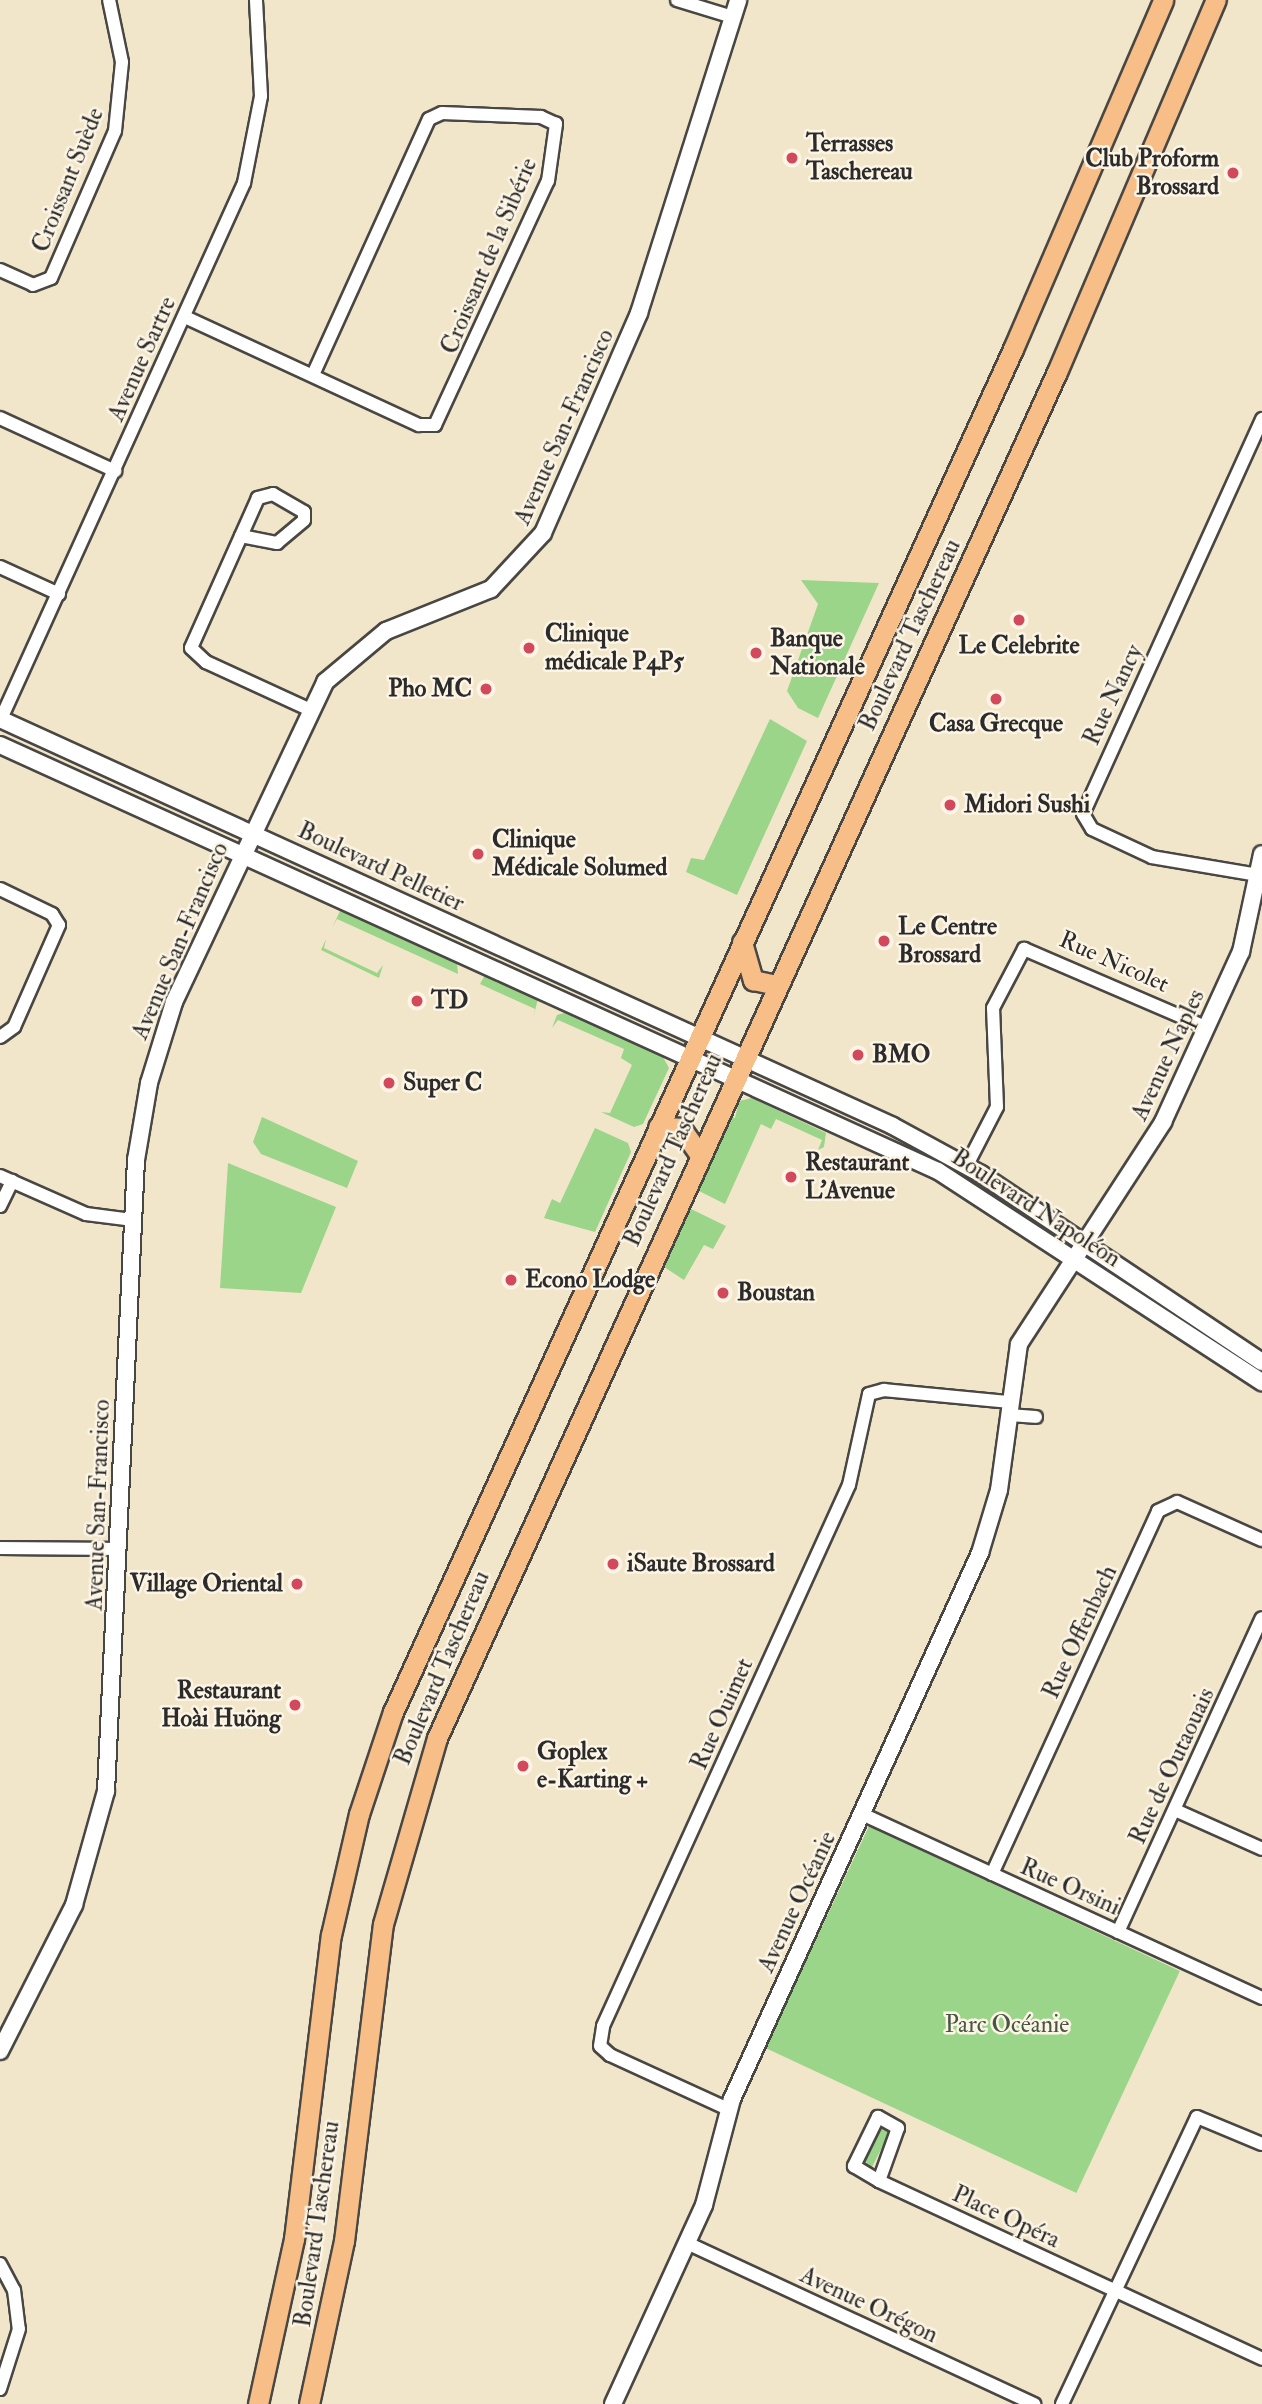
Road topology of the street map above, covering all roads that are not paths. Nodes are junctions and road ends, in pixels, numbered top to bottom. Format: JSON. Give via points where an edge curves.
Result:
{"nodes":[{"id":1,"x":109,"y":0,"type":"edge"},
{"id":2,"x":256,"y":0,"type":"edge"},
{"id":3,"x":677,"y":0,"type":"edge"},
{"id":4,"x":738,"y":0,"type":"edge"},
{"id":5,"x":1163,"y":0,"type":"edge"},
{"id":6,"x":1216,"y":0,"type":"edge"},
{"id":7,"x":733,"y":17,"type":"junction"},
{"id":8,"x":0,"y":270,"type":"edge"},
{"id":9,"x":185,"y":317,"type":"junction"},
{"id":10,"x":313,"y":374,"type":"junction"},
{"id":11,"x":0,"y":418,"type":"edge"},
{"id":12,"x":1262,"y":419,"type":"edge"},
{"id":13,"x":115,"y":471,"type":"junction"},
{"id":14,"x":241,"y":536,"type":"junction"},
{"id":15,"x":0,"y":567,"type":"edge"},
{"id":16,"x":59,"y":594,"type":"junction"},
{"id":17,"x":307,"y":709,"type":"junction"},
{"id":18,"x":0,"y":720,"type":"edge"},
{"id":19,"x":0,"y":745,"type":"edge"},
{"id":20,"x":250,"y":833,"type":"junction"},
{"id":21,"x":1262,"y":853,"type":"edge"},
{"id":22,"x":240,"y":855,"type":"junction"},
{"id":23,"x":1258,"y":875,"type":"junction"},
{"id":24,"x":0,"y":889,"type":"edge"},
{"id":25,"x":392,"y":897,"type":"junction"},
{"id":26,"x":382,"y":919,"type":"junction"},
{"id":27,"x":742,"y":942,"type":"junction"},
{"id":28,"x":565,"y":976,"type":"junction"},
{"id":29,"x":776,"y":985,"type":"junction"},
{"id":30,"x":555,"y":998,"type":"junction"},
{"id":31,"x":1207,"y":1028,"type":"junction"},
{"id":32,"x":0,"y":1037,"type":"edge"},
{"id":33,"x":699,"y":1038,"type":"junction"},
{"id":34,"x":742,"y":1057,"type":"junction"},
{"id":35,"x":689,"y":1059,"type":"junction"},
{"id":36,"x":733,"y":1078,"type":"junction"},
{"id":37,"x":852,"y":1106,"type":"junction"},
{"id":38,"x":658,"y":1127,"type":"junction"},
{"id":39,"x":843,"y":1127,"type":"junction"},
{"id":40,"x":699,"y":1154,"type":"junction"},
{"id":41,"x":967,"y":1165,"type":"junction"},
{"id":42,"x":6,"y":1178,"type":"edge"},
{"id":43,"x":0,"y":1206,"type":"edge"},
{"id":44,"x":132,"y":1220,"type":"junction"},
{"id":45,"x":1083,"y":1243,"type":"junction"},
{"id":46,"x":1073,"y":1258,"type":"junction"},
{"id":47,"x":1262,"y":1362,"type":"edge"},
{"id":48,"x":1262,"y":1382,"type":"edge"},
{"id":49,"x":1009,"y":1408,"type":"junction"},
{"id":50,"x":1036,"y":1417,"type":"dead end"},
{"id":51,"x":1262,"y":1540,"type":"edge"},
{"id":52,"x":0,"y":1548,"type":"edge"},
{"id":53,"x":118,"y":1549,"type":"junction"},
{"id":54,"x":1262,"y":1618,"type":"edge"},
{"id":55,"x":1175,"y":1810,"type":"junction"},
{"id":56,"x":862,"y":1814,"type":"junction"},
{"id":57,"x":1262,"y":1849,"type":"edge"},
{"id":58,"x":992,"y":1874,"type":"junction"},
{"id":59,"x":1118,"y":1932,"type":"junction"},
{"id":60,"x":1262,"y":1998,"type":"edge"},
{"id":61,"x":0,"y":2051,"type":"edge"},
{"id":62,"x":728,"y":2109,"type":"junction"},
{"id":63,"x":1262,"y":2144,"type":"edge"},
{"id":64,"x":879,"y":2181,"type":"junction"},
{"id":65,"x":687,"y":2243,"type":"junction"},
{"id":66,"x":0,"y":2264,"type":"edge"},
{"id":67,"x":1115,"y":2291,"type":"junction"},
{"id":68,"x":1262,"y":2359,"type":"edge"},
{"id":69,"x":0,"y":2389,"type":"edge"},
{"id":70,"x":258,"y":2404,"type":"edge"},
{"id":71,"x":309,"y":2404,"type":"edge"},
{"id":72,"x":613,"y":2404,"type":"edge"},
{"id":73,"x":1034,"y":2404,"type":"edge"},
{"id":74,"x":1062,"y":2404,"type":"edge"}],
"edges":[{"from":1,"to":8,"type":"street","name":"Croissant Suède","via":[[122,62],[121,105],[105,156],[51,278],[33,285]]},
{"from":2,"to":9,"type":"street","name":"Avenue Sartre","via":[[262,69],[253,152]]},
{"from":3,"to":7,"type":"street"},
{"from":4,"to":7,"type":"street","name":"Avenue San-Francisco"},
{"from":5,"to":27,"type":"main road","name":"Boulevard Taschereau","via":[[1018,338]]},
{"from":6,"to":29,"type":"main road","name":"Boulevard Taschereau","via":[[1057,372]]},
{"from":7,"to":17,"type":"street","name":"Avenue San-Francisco","via":[[643,303],[543,533],[514,570],[480,596],[395,627],[357,649]]},
{"from":9,"to":10,"type":"street","name":"Croissant de la Sibérie"},
{"from":9,"to":13,"type":"street","name":"Avenue Sartre"},
{"from":10,"to":10,"type":"street","name":"Croissant de la Sibérie","via":[[419,425],[441,419],[548,181],[556,124],[541,117],[442,113],[429,119]]},
{"from":11,"to":13,"type":"street"},
{"from":12,"to":23,"type":"street","name":"Rue Nancy","via":[[1083,814],[1092,829],[1152,857]]},
{"from":13,"to":16,"type":"street","name":"Avenue Sartre"},
{"from":14,"to":14,"type":"street","via":[[262,495],[304,512],[304,520],[277,543]]},
{"from":14,"to":17,"type":"street","via":[[191,648],[206,662]]},
{"from":15,"to":16,"type":"street"},
{"from":16,"to":18,"type":"street","name":"Avenue Sartre"},
{"from":17,"to":20,"type":"street","name":"Avenue San-Francisco"},
{"from":18,"to":20,"type":"street","name":"Boulevard Pelletier"},
{"from":19,"to":22,"type":"street","name":"Boulevard Pelletier"},
{"from":20,"to":22,"type":"street","name":"Avenue San-Francisco"},
{"from":20,"to":25,"type":"street","name":"Boulevard Pelletier"},
{"from":21,"to":23,"type":"street","name":"Avenue Naples"},
{"from":22,"to":26,"type":"street","name":"Boulevard Pelletier"},
{"from":22,"to":44,"type":"street","name":"Avenue San-Francisco","via":[[156,1054],[140,1128]]},
{"from":23,"to":31,"type":"street","name":"Avenue Naples","via":[[1244,941]]},
{"from":24,"to":32,"type":"street","via":[[52,914],[59,925],[13,1027]]},
{"from":25,"to":26,"type":"street"},
{"from":25,"to":28,"type":"street","name":"Boulevard Pelletier"},
{"from":26,"to":30,"type":"street","name":"Boulevard Pelletier"},
{"from":27,"to":29,"type":"main road","via":[[753,980]]},
{"from":27,"to":33,"type":"main road","name":"Boulevard Taschereau"},
{"from":28,"to":30,"type":"street"},
{"from":28,"to":33,"type":"street","name":"Boulevard Pelletier"},
{"from":29,"to":34,"type":"main road","name":"Boulevard Taschereau"},
{"from":30,"to":35,"type":"street","name":"Boulevard Pelletier"},
{"from":31,"to":41,"type":"street","name":"Rue Nicolet","via":[[1024,948],[993,1008],[997,1107]]},
{"from":31,"to":45,"type":"street","name":"Avenue Naples","via":[[1157,1132]]},
{"from":33,"to":34,"type":"street","name":"Boulevard Pelletier"},
{"from":33,"to":35,"type":"main road","name":"Boulevard Taschereau"},
{"from":34,"to":36,"type":"main road","name":"Boulevard Taschereau"},
{"from":34,"to":37,"type":"street","name":"Boulevard Napoléon"},
{"from":35,"to":36,"type":"street","name":"Boulevard Pelletier"},
{"from":35,"to":38,"type":"main road","name":"Boulevard Taschereau"},
{"from":36,"to":39,"type":"street","name":"Boulevard Napoléon"},
{"from":36,"to":40,"type":"main road","name":"Boulevard Taschereau"},
{"from":37,"to":39,"type":"street"},
{"from":37,"to":41,"type":"street","name":"Boulevard Napoléon"},
{"from":38,"to":40,"type":"main road","via":[[681,1129]]},
{"from":38,"to":70,"type":"main road","name":"Boulevard Taschereau","via":[[427,1632],[365,1795],[327,1954],[294,2239]]},
{"from":39,"to":46,"type":"street","name":"Boulevard Napoléon","via":[[960,1182]]},
{"from":40,"to":71,"type":"main road","name":"Boulevard Taschereau","via":[[452,1698],[413,1809],[376,1961],[345,2231]]},
{"from":41,"to":45,"type":"street","name":"Boulevard Napoléon"},
{"from":42,"to":43,"type":"street"},
{"from":42,"to":44,"type":"street","via":[[86,1214]]},
{"from":44,"to":53,"type":"street","name":"Avenue San-Francisco"},
{"from":45,"to":46,"type":"street","name":"Avenue Naples"},
{"from":45,"to":47,"type":"street","name":"Boulevard Napoléon"},
{"from":46,"to":48,"type":"street","name":"Boulevard Napoléon"},
{"from":46,"to":49,"type":"street","name":"Avenue Océanie","via":[[1019,1344]]},
{"from":49,"to":50,"type":"street"},
{"from":49,"to":56,"type":"street","name":"Avenue Océanie","via":[[999,1490],[980,1553]]},
{"from":49,"to":62,"type":"street","name":"Rue Ouimet","via":[[884,1390],[869,1394],[849,1485],[603,2026],[600,2046],[610,2055]]},
{"from":51,"to":58,"type":"street","name":"Rue Offenbach","via":[[1177,1502],[1158,1511]]},
{"from":52,"to":53,"type":"street"},
{"from":53,"to":61,"type":"street","name":"Avenue San-Francisco","via":[[109,1764],[97,1834],[74,1905]]},
{"from":54,"to":55,"type":"street","name":"Rue de Outaouais"},
{"from":55,"to":57,"type":"street"},
{"from":55,"to":59,"type":"street","name":"Rue de Outaouais"},
{"from":56,"to":58,"type":"street","name":"Rue Orsini"},
{"from":56,"to":62,"type":"street","name":"Avenue Océanie"},
{"from":58,"to":59,"type":"street","name":"Rue Orsini"},
{"from":59,"to":60,"type":"street","name":"Rue Orsini"},
{"from":62,"to":65,"type":"street","name":"Avenue Océanie","via":[[710,2189]]},
{"from":63,"to":67,"type":"street","via":[[1196,2118]]},
{"from":64,"to":64,"type":"street","name":"Place Opéra","via":[[854,2166],[878,2117],[898,2128]]},
{"from":64,"to":67,"type":"street","name":"Place Opéra"},
{"from":65,"to":72,"type":"street","name":"Avenue Océanie"},
{"from":65,"to":73,"type":"street","name":"Avenue Orégon"},
{"from":66,"to":69,"type":"street","via":[[14,2290],[19,2329]]},
{"from":67,"to":68,"type":"street","name":"Place Opéra"},
{"from":67,"to":74,"type":"street"}]}
